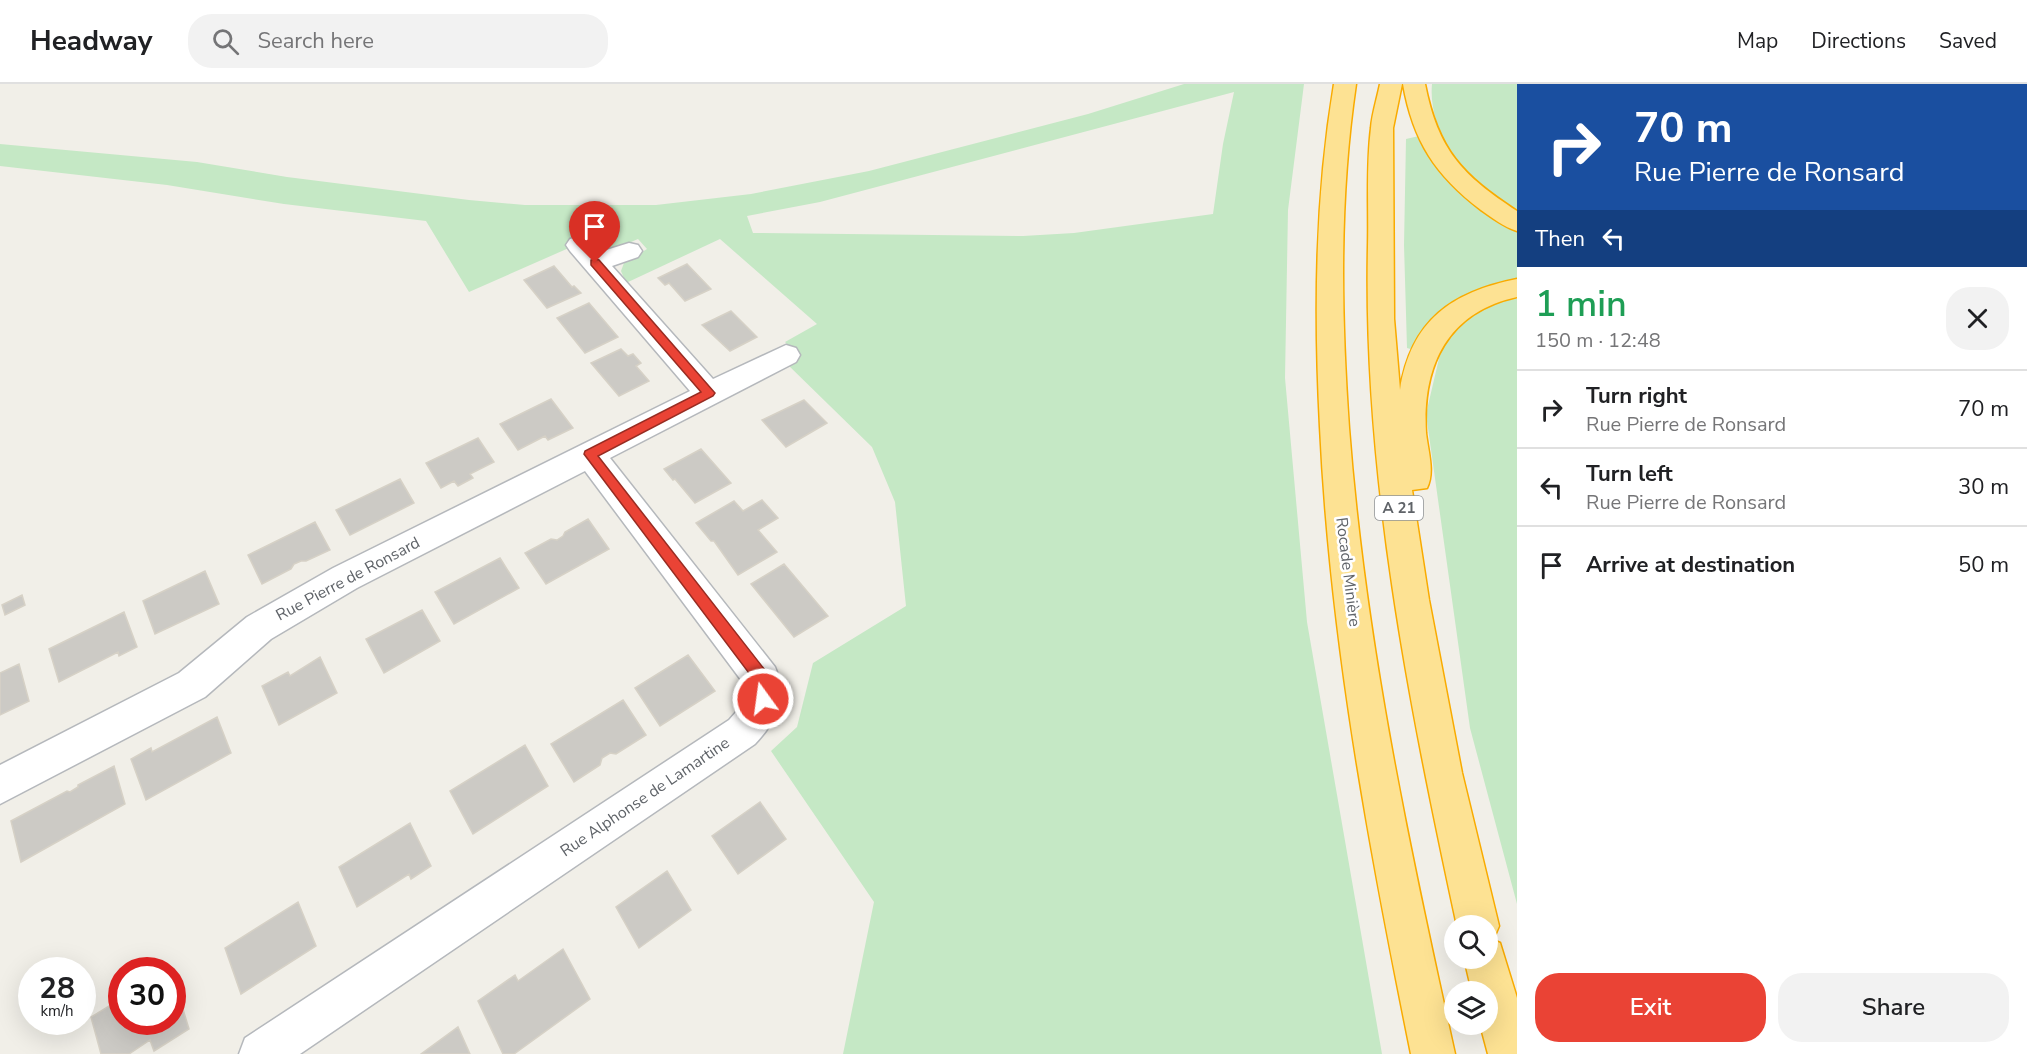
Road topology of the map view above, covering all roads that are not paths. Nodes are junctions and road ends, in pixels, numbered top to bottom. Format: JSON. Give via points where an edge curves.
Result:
{"nodes":[{"id":1,"x":1345,"y":84,"type":"edge"},
{"id":2,"x":1390,"y":84,"type":"edge"},
{"id":3,"x":1414,"y":84,"type":"edge"},
{"id":4,"x":1517,"y":223,"type":"edge"},
{"id":5,"x":629,"y":250,"type":"dead end"},
{"id":6,"x":1517,"y":288,"type":"edge"},
{"id":7,"x":786,"y":354,"type":"dead end"},
{"id":8,"x":709,"y":393,"type":"junction"},
{"id":9,"x":590,"y":454,"type":"junction"},
{"id":10,"x":1412,"y":600,"type":"junction"},
{"id":11,"x":0,"y":785,"type":"edge"},
{"id":12,"x":1475,"y":915,"type":"edge"},
{"id":13,"x":1488,"y":969,"type":"edge"},
{"id":14,"x":282,"y":1048,"type":"edge"},
{"id":15,"x":1433,"y":1054,"type":"edge"},
{"id":16,"x":1510,"y":1054,"type":"edge"}],
"edges":[{"from":1,"to":15,"type":"highway","name":"Rocade Minière","via":[[1337,132],[1329,258],[1337,485],[1385,816]]},
{"from":2,"to":10,"type":"highway","number":"A 21","via":[[1382,128],[1380,319],[1389,434]]},
{"from":3,"to":4,"type":"highway","via":[[1418,114],[1440,157],[1485,202]]},
{"from":5,"to":8,"type":"street","via":[[587,254]]},
{"from":6,"to":10,"type":"highway","via":[[1478,298],[1453,314],[1436,330],[1422,360],[1412,405],[1419,513]]},
{"from":7,"to":8,"type":"street","name":"Rue Pierre de Ronsard"},
{"from":8,"to":9,"type":"street","name":"Rue Pierre de Ronsard"},
{"from":9,"to":11,"type":"street","name":"Rue Pierre de Ronsard","via":[[345,578],[259,628],[192,686]]},
{"from":9,"to":14,"type":"street","name":"Rue Alphonse de Lamartine","via":[[762,679],[760,714],[742,732]]},
{"from":10,"to":12,"type":"highway","number":"A 21","via":[[1443,773]]},
{"from":13,"to":16,"type":"highway"}]}
